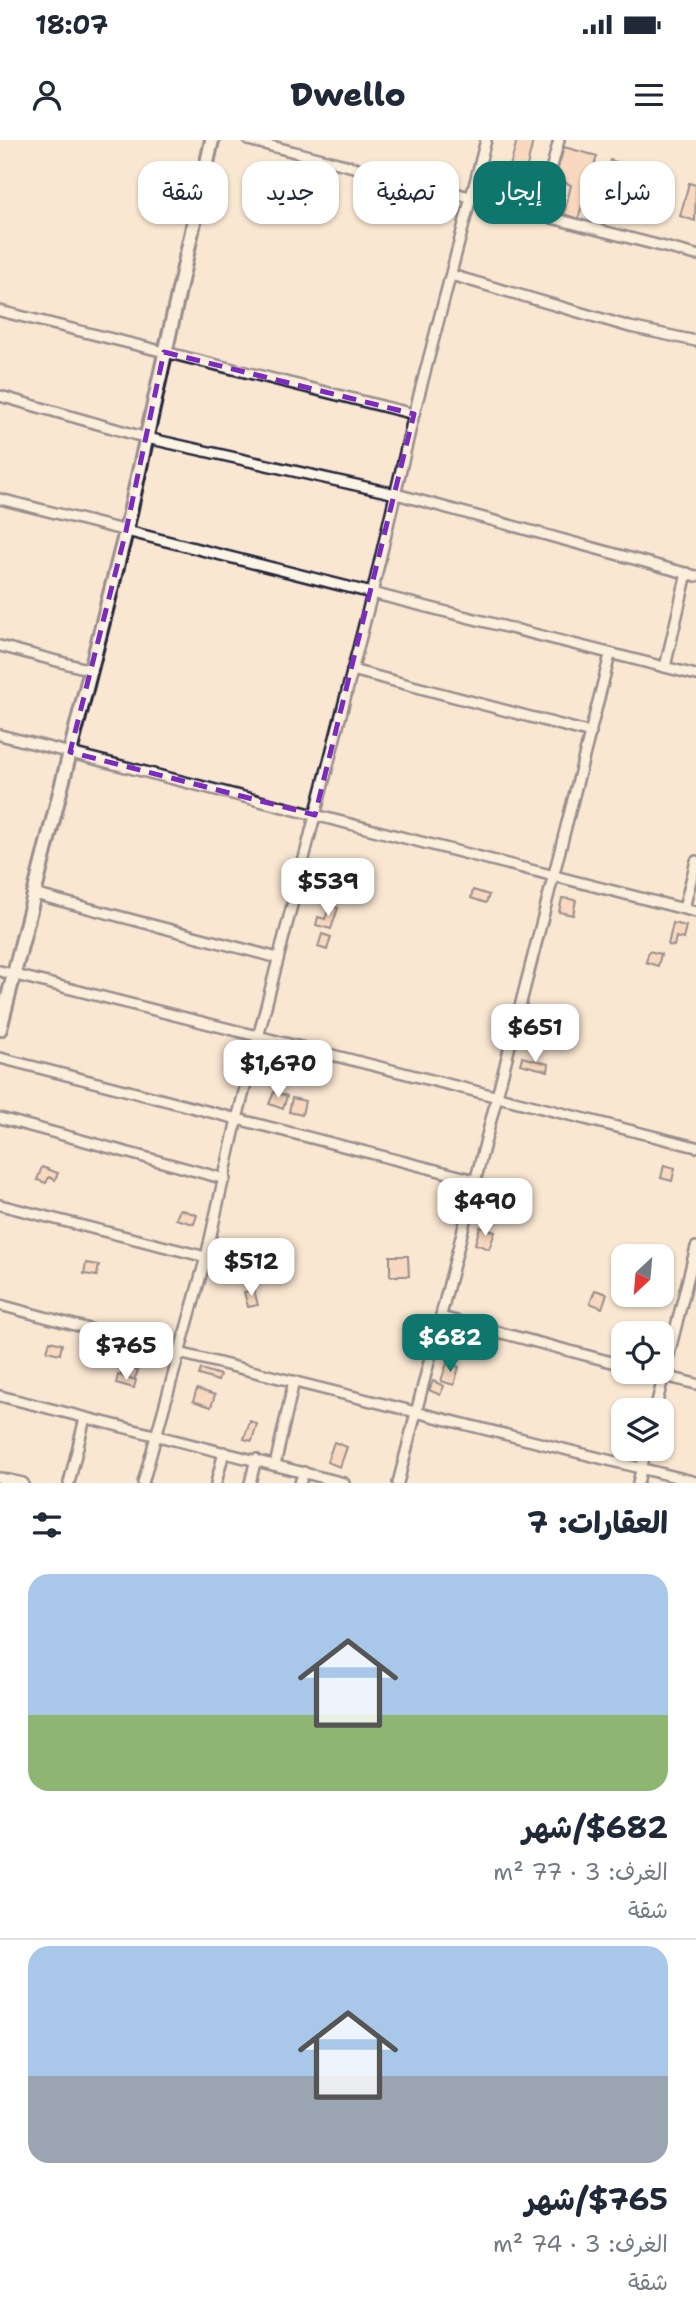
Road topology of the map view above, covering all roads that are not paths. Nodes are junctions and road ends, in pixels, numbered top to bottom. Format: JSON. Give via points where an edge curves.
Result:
{"nodes":[{"id":1,"x":212,"y":140,"type":"edge"},
{"id":2,"x":247,"y":140,"type":"edge"},
{"id":3,"x":486,"y":140,"type":"edge"},
{"id":4,"x":559,"y":140,"type":"edge"},
{"id":5,"x":553,"y":161,"type":"edge"},
{"id":6,"x":471,"y":197,"type":"junction"},
{"id":7,"x":566,"y":222,"type":"edge"},
{"id":8,"x":696,"y":255,"type":"edge"},
{"id":9,"x":451,"y":275,"type":"junction"},
{"id":10,"x":0,"y":311,"type":"edge"},
{"id":11,"x":696,"y":341,"type":"edge"},
{"id":12,"x":164,"y":352,"type":"junction"},
{"id":13,"x":0,"y":396,"type":"edge"},
{"id":14,"x":414,"y":414,"type":"junction"},
{"id":15,"x":147,"y":438,"type":"junction"},
{"id":16,"x":396,"y":494,"type":"junction"},
{"id":17,"x":0,"y":499,"type":"edge"},
{"id":18,"x":126,"y":531,"type":"junction"},
{"id":19,"x":692,"y":575,"type":"edge"},
{"id":20,"x":372,"y":594,"type":"junction"},
{"id":21,"x":0,"y":646,"type":"edge"},
{"id":22,"x":610,"y":655,"type":"junction"},
{"id":23,"x":665,"y":667,"type":"junction"},
{"id":24,"x":91,"y":670,"type":"junction"},
{"id":25,"x":352,"y":670,"type":"junction"},
{"id":26,"x":696,"y":675,"type":"edge"},
{"id":27,"x":591,"y":733,"type":"junction"},
{"id":28,"x":0,"y":735,"type":"edge"},
{"id":29,"x":70,"y":752,"type":"junction"},
{"id":30,"x":315,"y":816,"type":"junction"},
{"id":31,"x":696,"y":861,"type":"edge"},
{"id":32,"x":556,"y":876,"type":"junction"},
{"id":33,"x":34,"y":894,"type":"junction"},
{"id":34,"x":684,"y":908,"type":"junction"},
{"id":35,"x":696,"y":912,"type":"edge"},
{"id":36,"x":278,"y":958,"type":"junction"},
{"id":37,"x":0,"y":971,"type":"edge"},
{"id":38,"x":14,"y":975,"type":"junction"},
{"id":39,"x":0,"y":1029,"type":"edge"},
{"id":40,"x":258,"y":1037,"type":"junction"},
{"id":41,"x":0,"y":1058,"type":"edge"},
{"id":42,"x":496,"y":1097,"type":"junction"},
{"id":43,"x":0,"y":1118,"type":"edge"},
{"id":44,"x":237,"y":1119,"type":"junction"},
{"id":45,"x":696,"y":1147,"type":"edge"},
{"id":46,"x":225,"y":1179,"type":"junction"},
{"id":47,"x":475,"y":1180,"type":"junction"},
{"id":48,"x":0,"y":1205,"type":"edge"},
{"id":49,"x":696,"y":1247,"type":"edge"},
{"id":50,"x":206,"y":1257,"type":"junction"},
{"id":51,"x":0,"y":1305,"type":"edge"},
{"id":52,"x":440,"y":1317,"type":"junction"},
{"id":53,"x":674,"y":1336,"type":"edge"},
{"id":54,"x":179,"y":1353,"type":"junction"},
{"id":55,"x":611,"y":1362,"type":"edge"},
{"id":56,"x":674,"y":1378,"type":"edge"},
{"id":57,"x":294,"y":1381,"type":"junction"},
{"id":58,"x":696,"y":1384,"type":"edge"},
{"id":59,"x":0,"y":1396,"type":"edge"},
{"id":60,"x":417,"y":1411,"type":"junction"},
{"id":61,"x":85,"y":1418,"type":"junction"},
{"id":62,"x":156,"y":1435,"type":"junction"},
{"id":63,"x":224,"y":1452,"type":"junction"},
{"id":64,"x":256,"y":1459,"type":"junction"},
{"id":65,"x":643,"y":1461,"type":"edge"},
{"id":66,"x":275,"y":1465,"type":"junction"},
{"id":67,"x":642,"y":1467,"type":"junction"},
{"id":68,"x":304,"y":1472,"type":"junction"},
{"id":69,"x":2,"y":1480,"type":"edge"},
{"id":70,"x":696,"y":1482,"type":"edge"},
{"id":71,"x":23,"y":1483,"type":"edge"},
{"id":72,"x":69,"y":1483,"type":"edge"},
{"id":73,"x":144,"y":1483,"type":"edge"},
{"id":74,"x":216,"y":1483,"type":"edge"},
{"id":75,"x":250,"y":1483,"type":"edge"},
{"id":76,"x":300,"y":1483,"type":"edge"},
{"id":77,"x":345,"y":1483,"type":"edge"},
{"id":78,"x":398,"y":1483,"type":"edge"},
{"id":79,"x":638,"y":1483,"type":"edge"}],
"edges":[{"from":1,"to":12,"type":"street"},
{"from":2,"to":6,"type":"street"},
{"from":3,"to":6,"type":"street"},
{"from":4,"to":5,"type":"street"},
{"from":6,"to":9,"type":"street"},
{"from":7,"to":8,"type":"street"},
{"from":9,"to":11,"type":"street","via":[[630,327]]},
{"from":9,"to":14,"type":"street"},
{"from":10,"to":12,"type":"street"},
{"from":12,"to":14,"type":"street"},
{"from":12,"to":15,"type":"street"},
{"from":13,"to":15,"type":"street"},
{"from":14,"to":16,"type":"street"},
{"from":15,"to":16,"type":"street"},
{"from":15,"to":18,"type":"street"},
{"from":16,"to":19,"type":"street"},
{"from":16,"to":20,"type":"street"},
{"from":17,"to":18,"type":"street"},
{"from":18,"to":20,"type":"street"},
{"from":18,"to":24,"type":"street"},
{"from":19,"to":23,"type":"street"},
{"from":20,"to":22,"type":"street"},
{"from":20,"to":25,"type":"street"},
{"from":21,"to":24,"type":"street"},
{"from":22,"to":23,"type":"street"},
{"from":22,"to":27,"type":"street"},
{"from":23,"to":26,"type":"street"},
{"from":24,"to":29,"type":"street"},
{"from":25,"to":27,"type":"street"},
{"from":25,"to":30,"type":"street"},
{"from":27,"to":32,"type":"street"},
{"from":28,"to":29,"type":"street"},
{"from":29,"to":30,"type":"street"},
{"from":29,"to":33,"type":"street"},
{"from":30,"to":32,"type":"street"},
{"from":30,"to":36,"type":"street"},
{"from":31,"to":34,"type":"street"},
{"from":32,"to":34,"type":"street"},
{"from":32,"to":42,"type":"street"},
{"from":33,"to":36,"type":"street"},
{"from":33,"to":38,"type":"street"},
{"from":34,"to":35,"type":"street"},
{"from":36,"to":40,"type":"street"},
{"from":37,"to":38,"type":"street"},
{"from":38,"to":39,"type":"street"},
{"from":38,"to":40,"type":"street"},
{"from":40,"to":42,"type":"street"},
{"from":40,"to":44,"type":"street"},
{"from":41,"to":44,"type":"street"},
{"from":42,"to":45,"type":"street"},
{"from":42,"to":47,"type":"street"},
{"from":43,"to":46,"type":"street"},
{"from":44,"to":46,"type":"street"},
{"from":44,"to":47,"type":"street"},
{"from":46,"to":50,"type":"street"},
{"from":47,"to":52,"type":"street"},
{"from":48,"to":50,"type":"street"},
{"from":49,"to":53,"type":"street"},
{"from":50,"to":54,"type":"street"},
{"from":51,"to":54,"type":"street"},
{"from":52,"to":55,"type":"street"},
{"from":52,"to":60,"type":"street"},
{"from":54,"to":57,"type":"street"},
{"from":54,"to":62,"type":"street"},
{"from":56,"to":58,"type":"street"},
{"from":57,"to":60,"type":"street"},
{"from":57,"to":66,"type":"street"},
{"from":59,"to":61,"type":"street"},
{"from":60,"to":67,"type":"street"},
{"from":60,"to":78,"type":"street"},
{"from":61,"to":62,"type":"street"},
{"from":61,"to":72,"type":"street"},
{"from":62,"to":63,"type":"street"},
{"from":62,"to":73,"type":"street"},
{"from":63,"to":64,"type":"street"},
{"from":63,"to":74,"type":"street"},
{"from":64,"to":66,"type":"street"},
{"from":64,"to":75,"type":"street"},
{"from":65,"to":67,"type":"street"},
{"from":66,"to":68,"type":"street"},
{"from":67,"to":70,"type":"street"},
{"from":67,"to":79,"type":"street"},
{"from":68,"to":76,"type":"street"},
{"from":68,"to":77,"type":"street"},
{"from":69,"to":71,"type":"street"}]}
